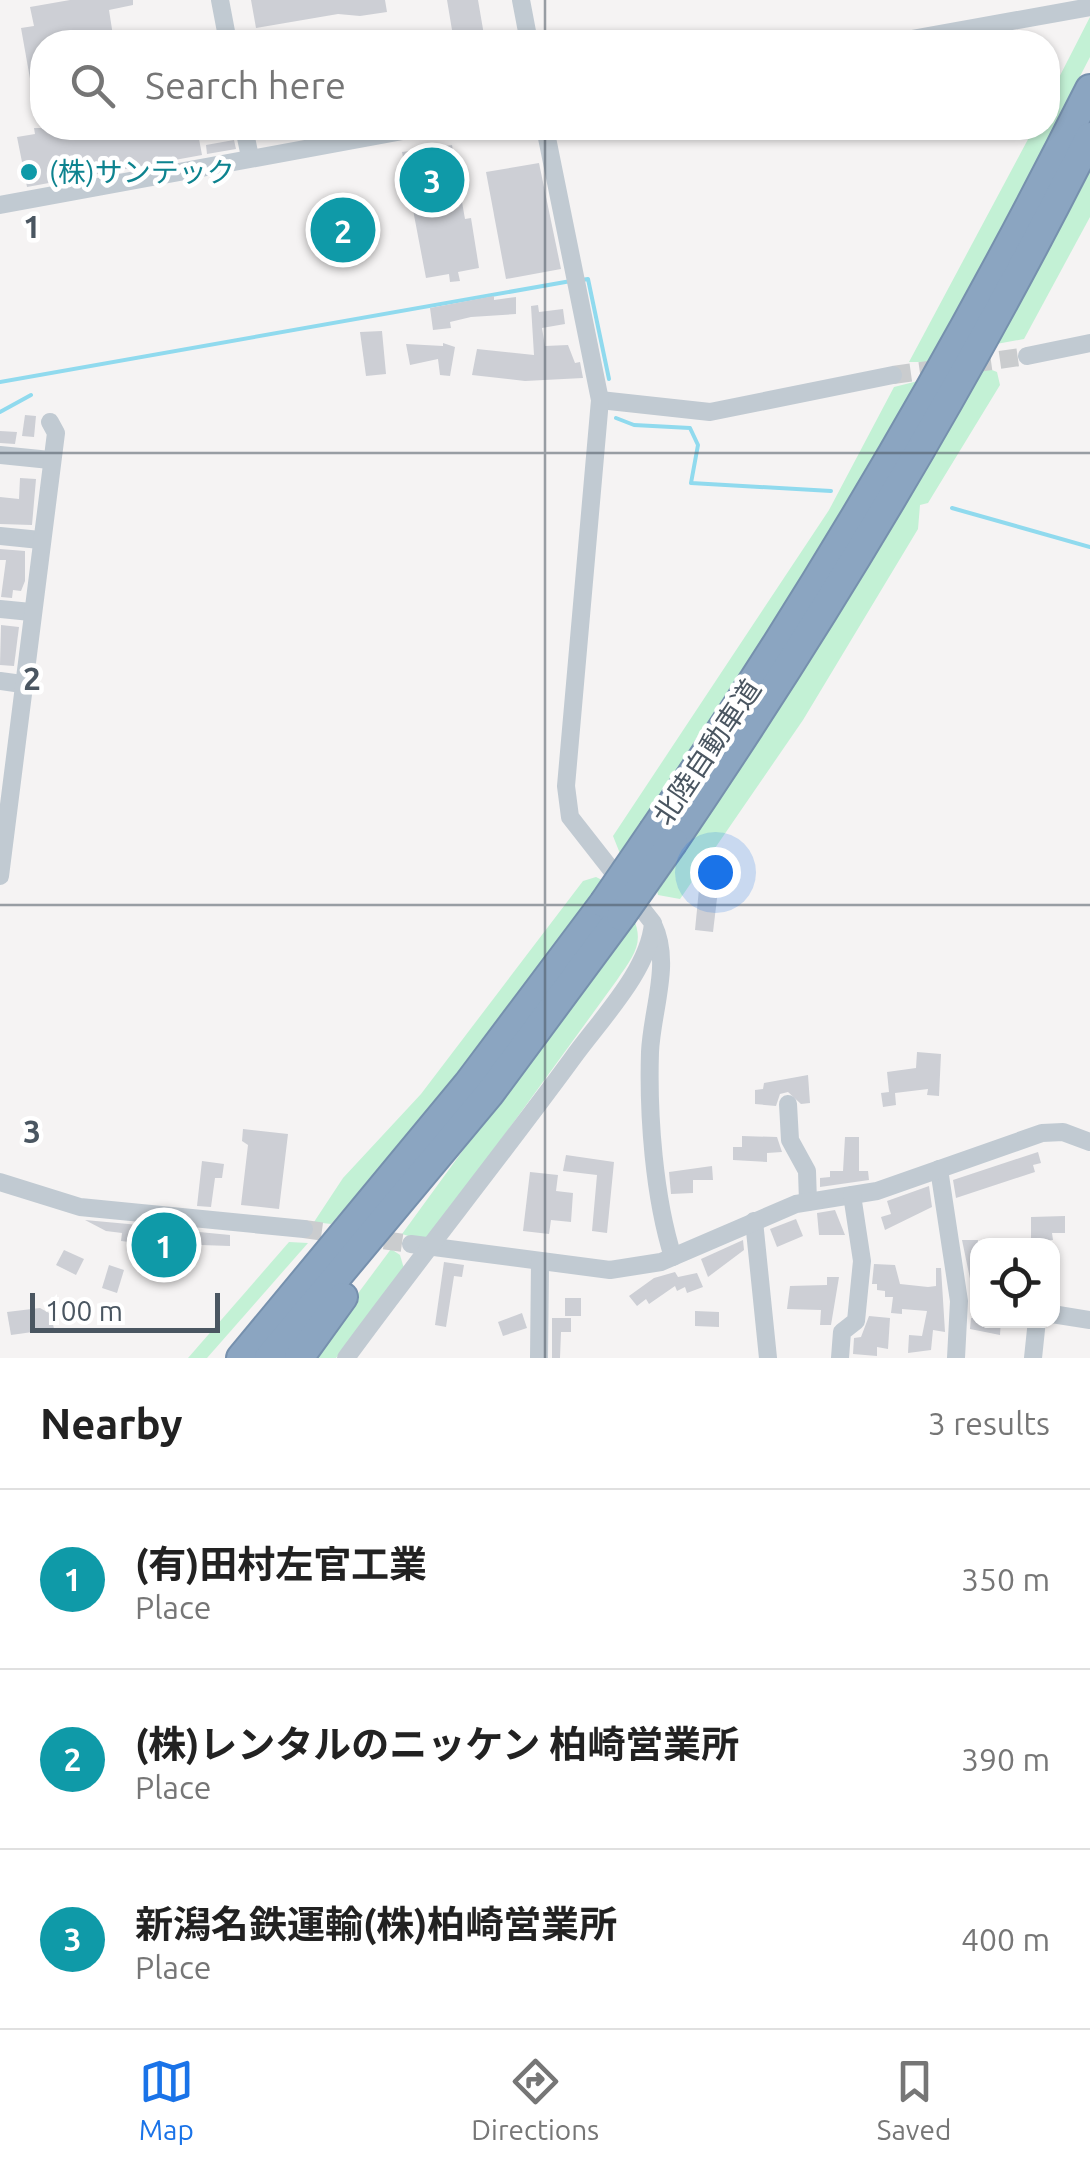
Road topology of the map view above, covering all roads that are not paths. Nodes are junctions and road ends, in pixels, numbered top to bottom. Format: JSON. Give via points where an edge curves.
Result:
{"nodes":[{"id":1,"x":220,"y":0,"type":"edge"},
{"id":2,"x":522,"y":0,"type":"edge"},
{"id":3,"x":1090,"y":7,"type":"edge"},
{"id":4,"x":226,"y":30,"type":"edge"},
{"id":5,"x":527,"y":30,"type":"edge"},
{"id":6,"x":962,"y":30,"type":"edge"},
{"id":7,"x":1090,"y":90,"type":"edge"},
{"id":8,"x":1090,"y":138,"type":"edge"},
{"id":9,"x":246,"y":140,"type":"edge"},
{"id":10,"x":349,"y":140,"type":"edge"},
{"id":11,"x":546,"y":140,"type":"edge"},
{"id":12,"x":250,"y":157,"type":"junction"},
{"id":13,"x":0,"y":205,"type":"edge"},
{"id":14,"x":1090,"y":342,"type":"edge"},
{"id":15,"x":1027,"y":356,"type":"tunnel mouth"},
{"id":16,"x":893,"y":376,"type":"tunnel mouth"},
{"id":17,"x":600,"y":400,"type":"junction"},
{"id":18,"x":50,"y":422,"type":"dead end"},
{"id":19,"x":0,"y":455,"type":"edge"},
{"id":20,"x":50,"y":460,"type":"junction"},
{"id":21,"x":0,"y":536,"type":"edge"},
{"id":22,"x":40,"y":540,"type":"junction"},
{"id":23,"x":0,"y":608,"type":"edge"},
{"id":24,"x":31,"y":612,"type":"junction"},
{"id":25,"x":0,"y":681,"type":"edge"},
{"id":26,"x":22,"y":684,"type":"junction"},
{"id":27,"x":6,"y":760,"type":"edge"},
{"id":28,"x":664,"y":836,"type":"junction"},
{"id":29,"x":2,"y":838,"type":"edge"},
{"id":30,"x":0,"y":876,"type":"edge"},
{"id":31,"x":612,"y":910,"type":"junction"},
{"id":32,"x":653,"y":923,"type":"junction"},
{"id":33,"x":490,"y":1092,"type":"junction"},
{"id":34,"x":788,"y":1104,"type":"dead end"},
{"id":35,"x":1090,"y":1142,"type":"edge"},
{"id":36,"x":939,"y":1169,"type":"junction"},
{"id":37,"x":394,"y":1176,"type":"junction"},
{"id":38,"x":0,"y":1182,"type":"edge"},
{"id":39,"x":852,"y":1195,"type":"junction"},
{"id":40,"x":808,"y":1202,"type":"junction"},
{"id":41,"x":754,"y":1221,"type":"junction"},
{"id":42,"x":304,"y":1228,"type":"tunnel mouth"},
{"id":43,"x":411,"y":1244,"type":"tunnel mouth"},
{"id":44,"x":432,"y":1249,"type":"junction"},
{"id":45,"x":674,"y":1257,"type":"junction"},
{"id":46,"x":540,"y":1262,"type":"junction"},
{"id":47,"x":968,"y":1302,"type":"edge"},
{"id":48,"x":1060,"y":1315,"type":"edge"},
{"id":49,"x":1090,"y":1320,"type":"edge"},
{"id":50,"x":1036,"y":1328,"type":"edge"},
{"id":51,"x":230,"y":1358,"type":"edge"},
{"id":52,"x":240,"y":1358,"type":"edge"},
{"id":53,"x":269,"y":1358,"type":"edge"},
{"id":54,"x":299,"y":1358,"type":"edge"},
{"id":55,"x":346,"y":1358,"type":"edge"},
{"id":56,"x":538,"y":1358,"type":"edge"},
{"id":57,"x":768,"y":1358,"type":"edge"},
{"id":58,"x":840,"y":1358,"type":"edge"},
{"id":59,"x":956,"y":1358,"type":"edge"},
{"id":60,"x":1033,"y":1358,"type":"edge"}],
"edges":[{"from":1,"to":4,"type":"street"},
{"from":2,"to":5,"type":"street"},
{"from":3,"to":6,"type":"street"},
{"from":7,"to":28,"type":"highway","name":"北陸自動車道","via":[[914,422]]},
{"from":8,"to":28,"type":"highway","name":"北陸自動車道","via":[[1003,307],[870,537]]},
{"from":9,"to":12,"type":"street"},
{"from":10,"to":12,"type":"street"},
{"from":11,"to":17,"type":"street"},
{"from":12,"to":13,"type":"street"},
{"from":14,"to":15,"type":"street"},
{"from":16,"to":17,"type":"street","via":[[710,412]]},
{"from":17,"to":32,"type":"street","via":[[566,786],[570,817]]},
{"from":18,"to":20,"type":"street","via":[[56,434]]},
{"from":19,"to":20,"type":"street"},
{"from":20,"to":22,"type":"street"},
{"from":21,"to":22,"type":"street"},
{"from":22,"to":24,"type":"street"},
{"from":23,"to":24,"type":"street"},
{"from":24,"to":26,"type":"street"},
{"from":25,"to":26,"type":"street"},
{"from":26,"to":27,"type":"street"},
{"from":27,"to":29,"type":"street"},
{"from":28,"to":31,"type":"highway","name":"北陸自動車道","bridge":true},
{"from":29,"to":30,"type":"street"},
{"from":31,"to":33,"type":"highway","name":"北陸自動車道"},
{"from":31,"to":37,"type":"highway","name":"北陸自動車道"},
{"from":32,"to":44,"type":"street","via":[[652,942],[617,997]]},
{"from":32,"to":45,"type":"street","via":[[664,945],[650,1052],[660,1214]]},
{"from":33,"to":53,"type":"highway","name":"北陸自動車道"},
{"from":33,"to":54,"type":"highway"},
{"from":34,"to":40,"type":"street","via":[[790,1140],[807,1170]]},
{"from":35,"to":36,"type":"street","via":[[1042,1133]]},
{"from":36,"to":39,"type":"street"},
{"from":36,"to":47,"type":"street"},
{"from":37,"to":51,"type":"highway"},
{"from":37,"to":52,"type":"highway","name":"北陸自動車道"},
{"from":38,"to":42,"type":"street","via":[[80,1206]]},
{"from":39,"to":40,"type":"street"},
{"from":39,"to":58,"type":"street","via":[[862,1261],[856,1321],[842,1332]]},
{"from":40,"to":41,"type":"street"},
{"from":41,"to":45,"type":"street"},
{"from":41,"to":57,"type":"street"},
{"from":43,"to":44,"type":"street"},
{"from":44,"to":46,"type":"street"},
{"from":44,"to":55,"type":"street"},
{"from":45,"to":46,"type":"street","via":[[610,1270]]},
{"from":46,"to":56,"type":"street"},
{"from":47,"to":59,"type":"street"},
{"from":48,"to":49,"type":"street"},
{"from":50,"to":60,"type":"street"}]}
